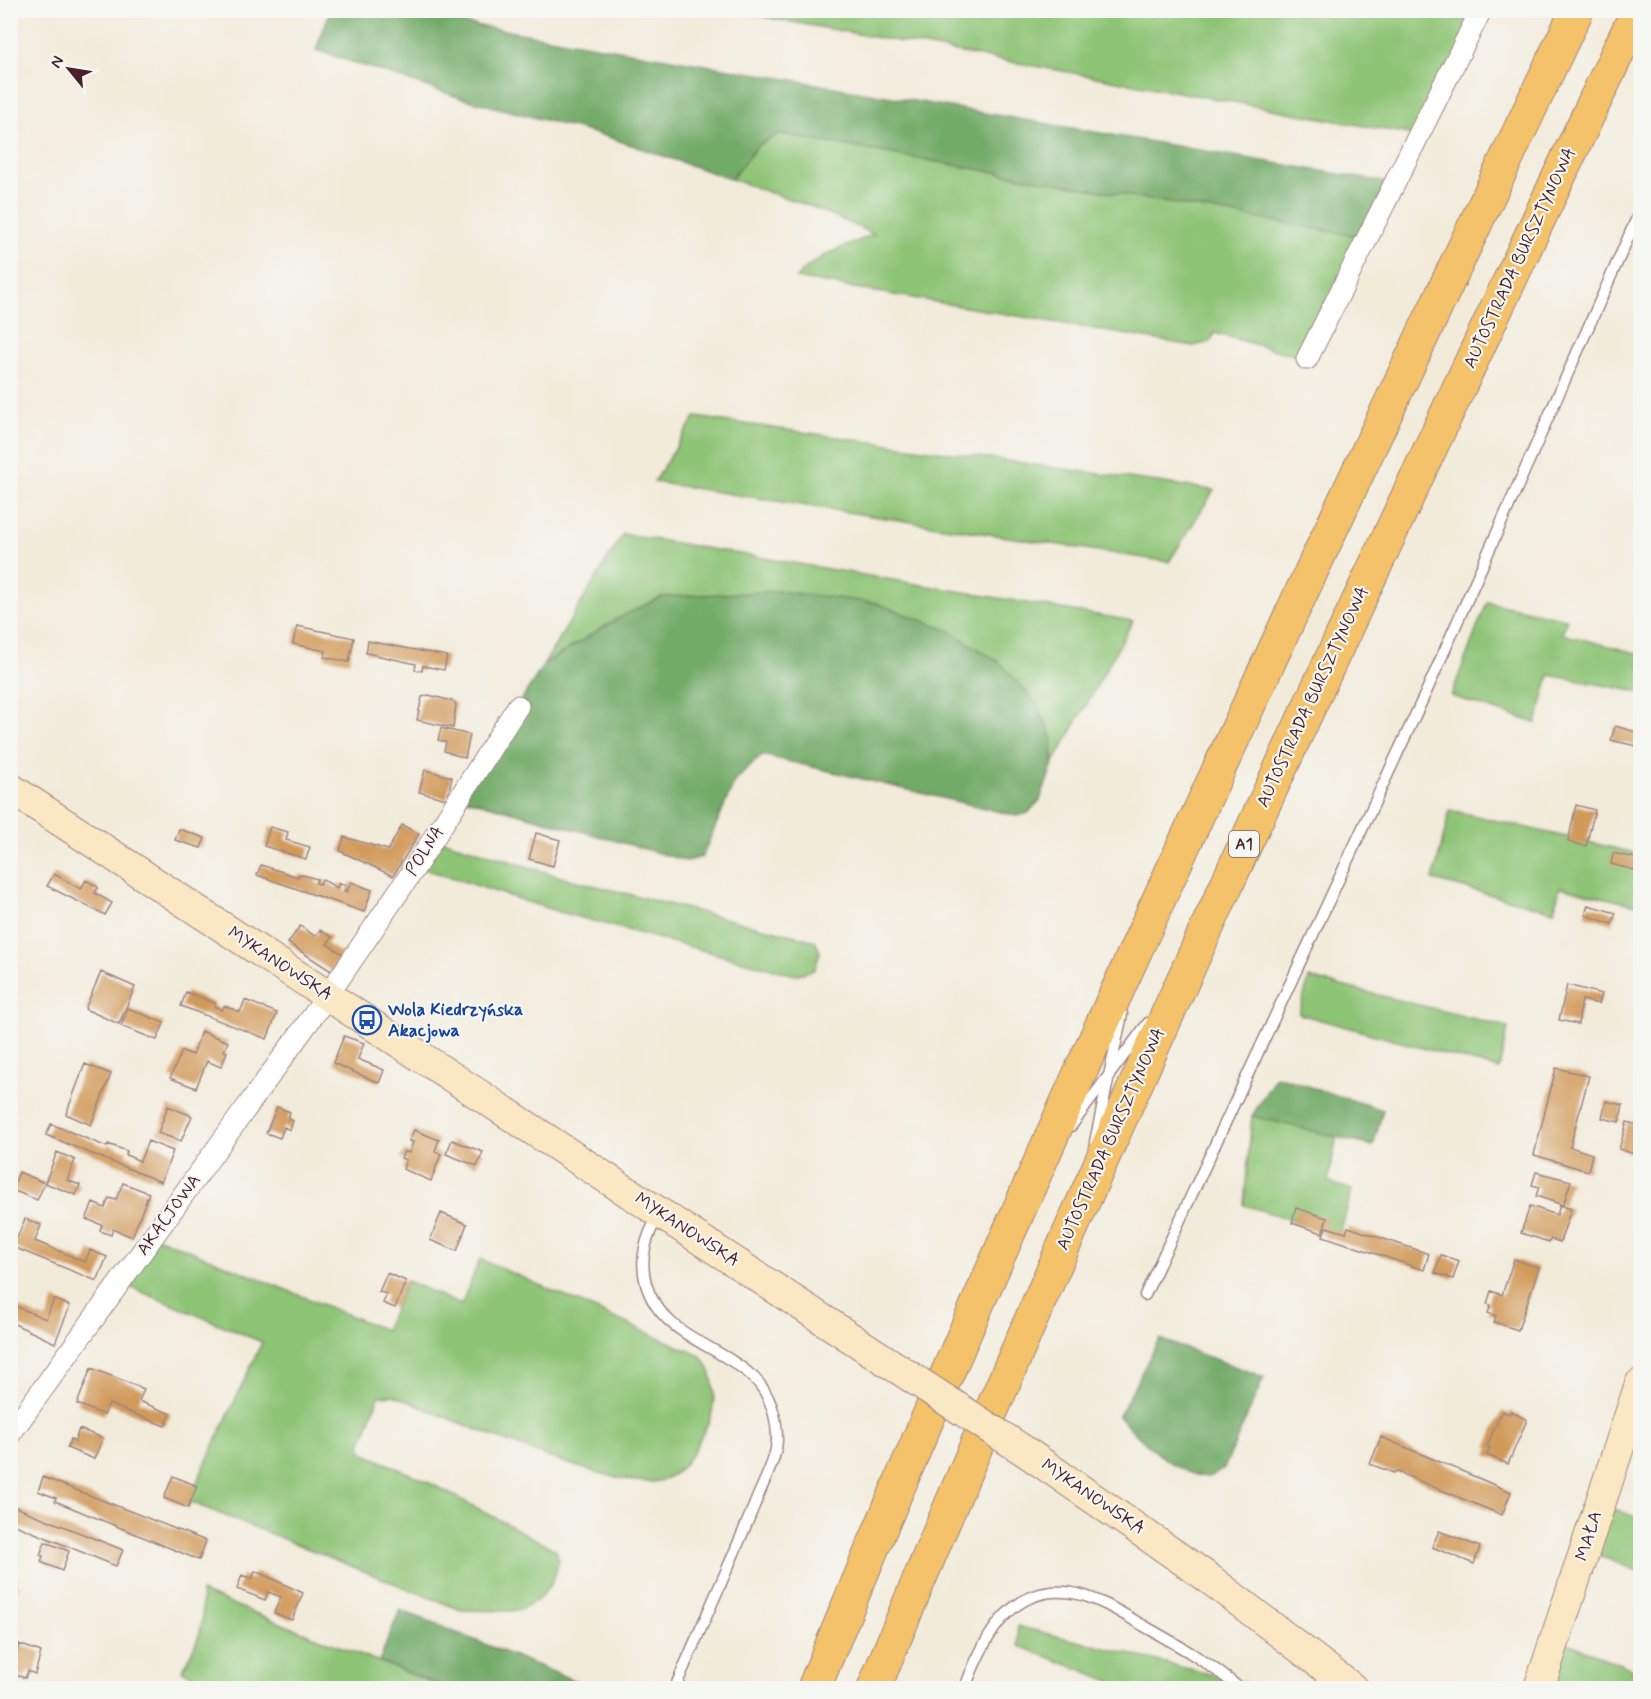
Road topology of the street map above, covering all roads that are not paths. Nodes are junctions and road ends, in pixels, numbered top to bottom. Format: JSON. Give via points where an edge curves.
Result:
{"nodes":[{"id":1,"x":1480,"y":10,"type":"edge"},
{"id":2,"x":1577,"y":10,"type":"edge"},
{"id":3,"x":1638,"y":10,"type":"edge"},
{"id":4,"x":1641,"y":211,"type":"edge"},
{"id":5,"x":1307,"y":359,"type":"dead end"},
{"id":6,"x":518,"y":706,"type":"dead end"},
{"id":7,"x":10,"y":788,"type":"edge"},
{"id":8,"x":1135,"y":952,"type":"junction"},
{"id":9,"x":1186,"y":973,"type":"junction"},
{"id":10,"x":328,"y":995,"type":"junction"},
{"id":11,"x":1109,"y":1076,"type":"junction"},
{"id":12,"x":1033,"y":1178,"type":"junction"},
{"id":13,"x":1083,"y":1201,"type":"junction"},
{"id":14,"x":660,"y":1212,"type":"junction"},
{"id":15,"x":1145,"y":1295,"type":"dead end"},
{"id":16,"x":1641,"y":1384,"type":"edge"},
{"id":17,"x":10,"y":1434,"type":"edge"},
{"id":18,"x":675,"y":1689,"type":"edge"},
{"id":19,"x":814,"y":1689,"type":"edge"},
{"id":20,"x":874,"y":1689,"type":"edge"},
{"id":21,"x":965,"y":1689,"type":"edge"},
{"id":22,"x":1239,"y":1689,"type":"edge"},
{"id":23,"x":1352,"y":1689,"type":"edge"},
{"id":24,"x":1539,"y":1689,"type":"edge"}],
"edges":[{"from":1,"to":5,"type":"street"},
{"from":2,"to":8,"type":"highway"},
{"from":3,"to":9,"type":"highway","name":"AUTOSTRADA BURSZTYNOWA","number":"A1"},
{"from":4,"to":15,"type":"lane","via":[[1427,690]]},
{"from":6,"to":10,"type":"street","name":"POLNA"},
{"from":7,"to":10,"type":"main road","name":"MYKANOWSKA"},
{"from":8,"to":11,"type":"lane"},
{"from":8,"to":12,"type":"highway"},
{"from":9,"to":11,"type":"lane"},
{"from":9,"to":13,"type":"highway","name":"AUTOSTRADA BURSZTYNOWA","number":"A1"},
{"from":10,"to":14,"type":"main road","name":"MYKANOWSKA"},
{"from":10,"to":17,"type":"street","name":"AKACJOWA"},
{"from":11,"to":12,"type":"lane"},
{"from":11,"to":13,"type":"lane"},
{"from":12,"to":19,"type":"highway"},
{"from":13,"to":20,"type":"highway","name":"AUTOSTRADA BURSZTYNOWA","number":"A1"},
{"from":14,"to":18,"type":"lane","via":[[648,1234],[642,1260],[655,1306],[684,1333],[754,1378],[775,1416],[777,1442],[750,1516]]},
{"from":14,"to":23,"type":"main road","name":"MYKANOWSKA","bridge":true,"via":[[1029,1454],[1207,1577]]},
{"from":16,"to":24,"type":"main road","name":"MAŁA"},
{"from":21,"to":22,"type":"lane","via":[[974,1664],[1002,1617],[1018,1603],[1038,1594],[1077,1594],[1107,1605],[1211,1665]]}]}
